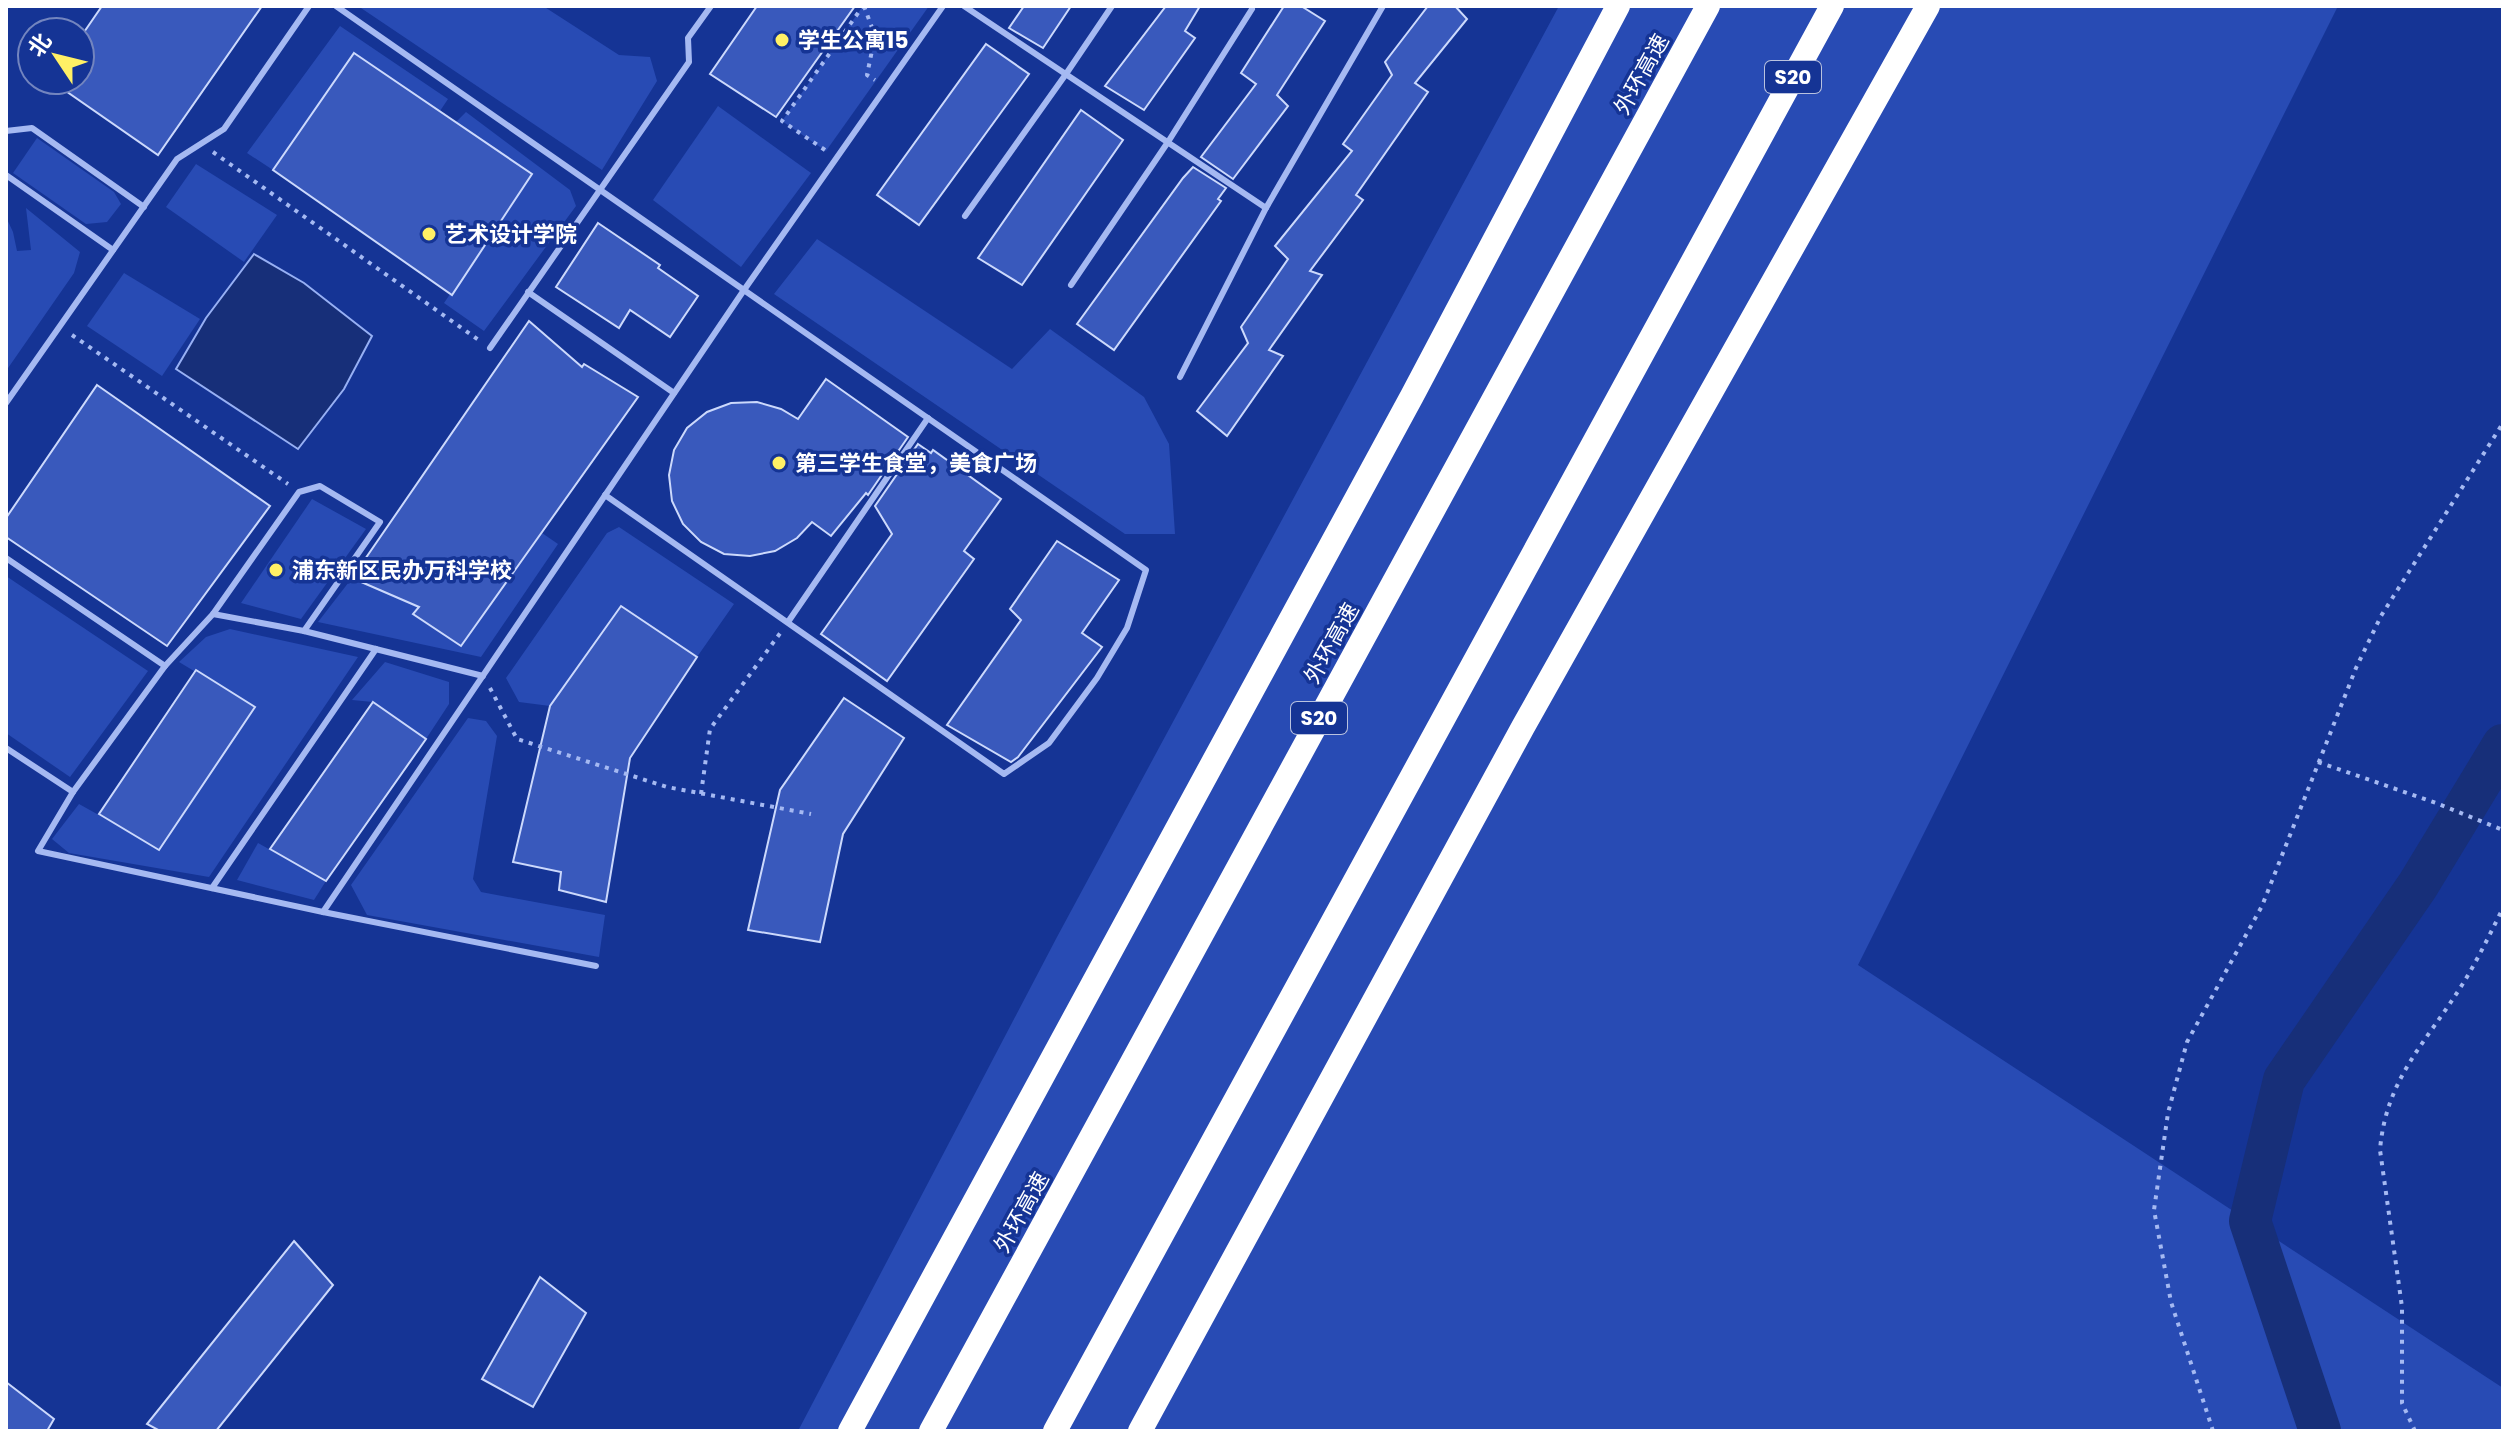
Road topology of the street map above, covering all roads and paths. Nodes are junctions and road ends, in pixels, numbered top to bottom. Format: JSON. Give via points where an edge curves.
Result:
{"nodes":[{"id":1,"x":309,"y":6,"type":"edge"},
{"id":2,"x":336,"y":6,"type":"edge"},
{"id":3,"x":711,"y":6,"type":"edge"},
{"id":4,"x":863,"y":6,"type":"edge"},
{"id":5,"x":943,"y":6,"type":"edge"},
{"id":6,"x":964,"y":6,"type":"edge"},
{"id":7,"x":1112,"y":6,"type":"edge"},
{"id":8,"x":1383,"y":6,"type":"edge"},
{"id":9,"x":1618,"y":6,"type":"edge"},
{"id":10,"x":1708,"y":6,"type":"edge"},
{"id":11,"x":1832,"y":6,"type":"edge"},
{"id":12,"x":1928,"y":6,"type":"edge"},
{"id":13,"x":1252,"y":9,"type":"dead end"},
{"id":14,"x":1066,"y":74,"type":"junction"},
{"id":15,"x":885,"y":88,"type":"junction"},
{"id":16,"x":6,"y":131,"type":"edge"},
{"id":17,"x":1168,"y":142,"type":"junction"},
{"id":18,"x":201,"y":144,"type":"junction"},
{"id":19,"x":837,"y":158,"type":"junction"},
{"id":20,"x":6,"y":175,"type":"edge"},
{"id":21,"x":600,"y":189,"type":"junction"},
{"id":22,"x":144,"y":207,"type":"junction"},
{"id":23,"x":1266,"y":208,"type":"junction"},
{"id":24,"x":965,"y":216,"type":"dead end"},
{"id":25,"x":113,"y":250,"type":"junction"},
{"id":26,"x":1071,"y":285,"type":"dead end"},
{"id":27,"x":744,"y":290,"type":"junction"},
{"id":28,"x":528,"y":292,"type":"junction"},
{"id":29,"x":60,"y":327,"type":"junction"},
{"id":30,"x":490,"y":348,"type":"joint"},
{"id":31,"x":1180,"y":377,"type":"dead end"},
{"id":32,"x":674,"y":393,"type":"junction"},
{"id":33,"x":6,"y":403,"type":"edge"},
{"id":34,"x":928,"y":418,"type":"junction"},
{"id":35,"x":2503,"y":423,"type":"edge"},
{"id":36,"x":299,"y":492,"type":"junction"},
{"id":37,"x":605,"y":495,"type":"junction"},
{"id":38,"x":6,"y":558,"type":"edge"},
{"id":39,"x":213,"y":614,"type":"junction"},
{"id":40,"x":788,"y":622,"type":"junction"},
{"id":41,"x":304,"y":631,"type":"junction"},
{"id":42,"x":376,"y":649,"type":"junction"},
{"id":43,"x":165,"y":666,"type":"junction"},
{"id":44,"x":483,"y":676,"type":"junction"},
{"id":45,"x":6,"y":748,"type":"edge"},
{"id":46,"x":2318,"y":762,"type":"junction"},
{"id":47,"x":73,"y":792,"type":"junction"},
{"id":48,"x":701,"y":794,"type":"junction"},
{"id":49,"x":811,"y":814,"type":"dead end"},
{"id":50,"x":2503,"y":830,"type":"edge"},
{"id":51,"x":212,"y":888,"type":"junction"},
{"id":52,"x":2503,"y":908,"type":"edge"},
{"id":53,"x":323,"y":912,"type":"junction"},
{"id":54,"x":596,"y":966,"type":"dead end"},
{"id":55,"x":850,"y":1431,"type":"edge"},
{"id":56,"x":931,"y":1431,"type":"edge"},
{"id":57,"x":1055,"y":1431,"type":"edge"},
{"id":58,"x":1140,"y":1431,"type":"edge"},
{"id":59,"x":2213,"y":1431,"type":"edge"},
{"id":60,"x":2415,"y":1431,"type":"edge"}],
"edges":[{"from":1,"to":18,"type":"lane","via":[[224,129]]},
{"from":2,"to":21,"type":"lane"},
{"from":3,"to":21,"type":"lane","via":[[688,38],[689,62]]},
{"from":4,"to":15,"type":"path","via":[[875,36],[867,75]]},
{"from":4,"to":19,"type":"path","via":[[782,121]]},
{"from":5,"to":15,"type":"lane"},
{"from":6,"to":14,"type":"lane"},
{"from":7,"to":14,"type":"lane"},
{"from":8,"to":23,"type":"lane"},
{"from":9,"to":55,"type":"highway"},
{"from":10,"to":56,"type":"highway","name":"外环高速","number":"S20"},
{"from":11,"to":57,"type":"highway","number":"S20"},
{"from":12,"to":58,"type":"highway","via":[[1523,727]]},
{"from":13,"to":17,"type":"lane"},
{"from":14,"to":17,"type":"lane"},
{"from":14,"to":24,"type":"lane"},
{"from":15,"to":19,"type":"lane"},
{"from":16,"to":22,"type":"lane","via":[[32,128]]},
{"from":17,"to":23,"type":"lane"},
{"from":17,"to":26,"type":"lane"},
{"from":18,"to":22,"type":"lane","via":[[177,159]]},
{"from":18,"to":30,"type":"path"},
{"from":19,"to":27,"type":"lane"},
{"from":20,"to":25,"type":"lane"},
{"from":21,"to":27,"type":"lane"},
{"from":21,"to":28,"type":"lane"},
{"from":22,"to":25,"type":"lane"},
{"from":23,"to":31,"type":"lane"},
{"from":25,"to":29,"type":"lane"},
{"from":27,"to":32,"type":"lane"},
{"from":27,"to":34,"type":"lane"},
{"from":28,"to":30,"type":"lane"},
{"from":28,"to":32,"type":"lane"},
{"from":29,"to":33,"type":"lane"},
{"from":29,"to":36,"type":"path"},
{"from":32,"to":37,"type":"lane"},
{"from":34,"to":40,"type":"lane"},
{"from":34,"to":40,"type":"lane","via":[[1146,570],[1127,628],[1097,678],[1049,743],[1004,774]]},
{"from":35,"to":46,"type":"path","via":[[2381,616]]},
{"from":36,"to":39,"type":"lane"},
{"from":36,"to":41,"type":"lane","via":[[320,486],[380,522]]},
{"from":37,"to":40,"type":"lane"},
{"from":37,"to":44,"type":"lane"},
{"from":38,"to":43,"type":"lane"},
{"from":39,"to":41,"type":"lane"},
{"from":39,"to":43,"type":"lane"},
{"from":40,"to":48,"type":"path","via":[[710,729]]},
{"from":41,"to":42,"type":"lane"},
{"from":42,"to":44,"type":"lane"},
{"from":42,"to":51,"type":"lane"},
{"from":43,"to":47,"type":"lane"},
{"from":44,"to":48,"type":"path","via":[[517,739]]},
{"from":44,"to":53,"type":"lane"},
{"from":45,"to":47,"type":"lane"},
{"from":46,"to":50,"type":"path"},
{"from":46,"to":59,"type":"path","via":[[2262,906],[2187,1042],[2168,1113],[2154,1210],[2171,1302]]},
{"from":47,"to":51,"type":"lane","via":[[38,851]]},
{"from":48,"to":49,"type":"path"},
{"from":51,"to":53,"type":"lane"},
{"from":52,"to":60,"type":"path","via":[[2462,984],[2408,1063],[2382,1127],[2380,1150],[2402,1307],[2402,1403]]},
{"from":53,"to":54,"type":"lane"}]}
